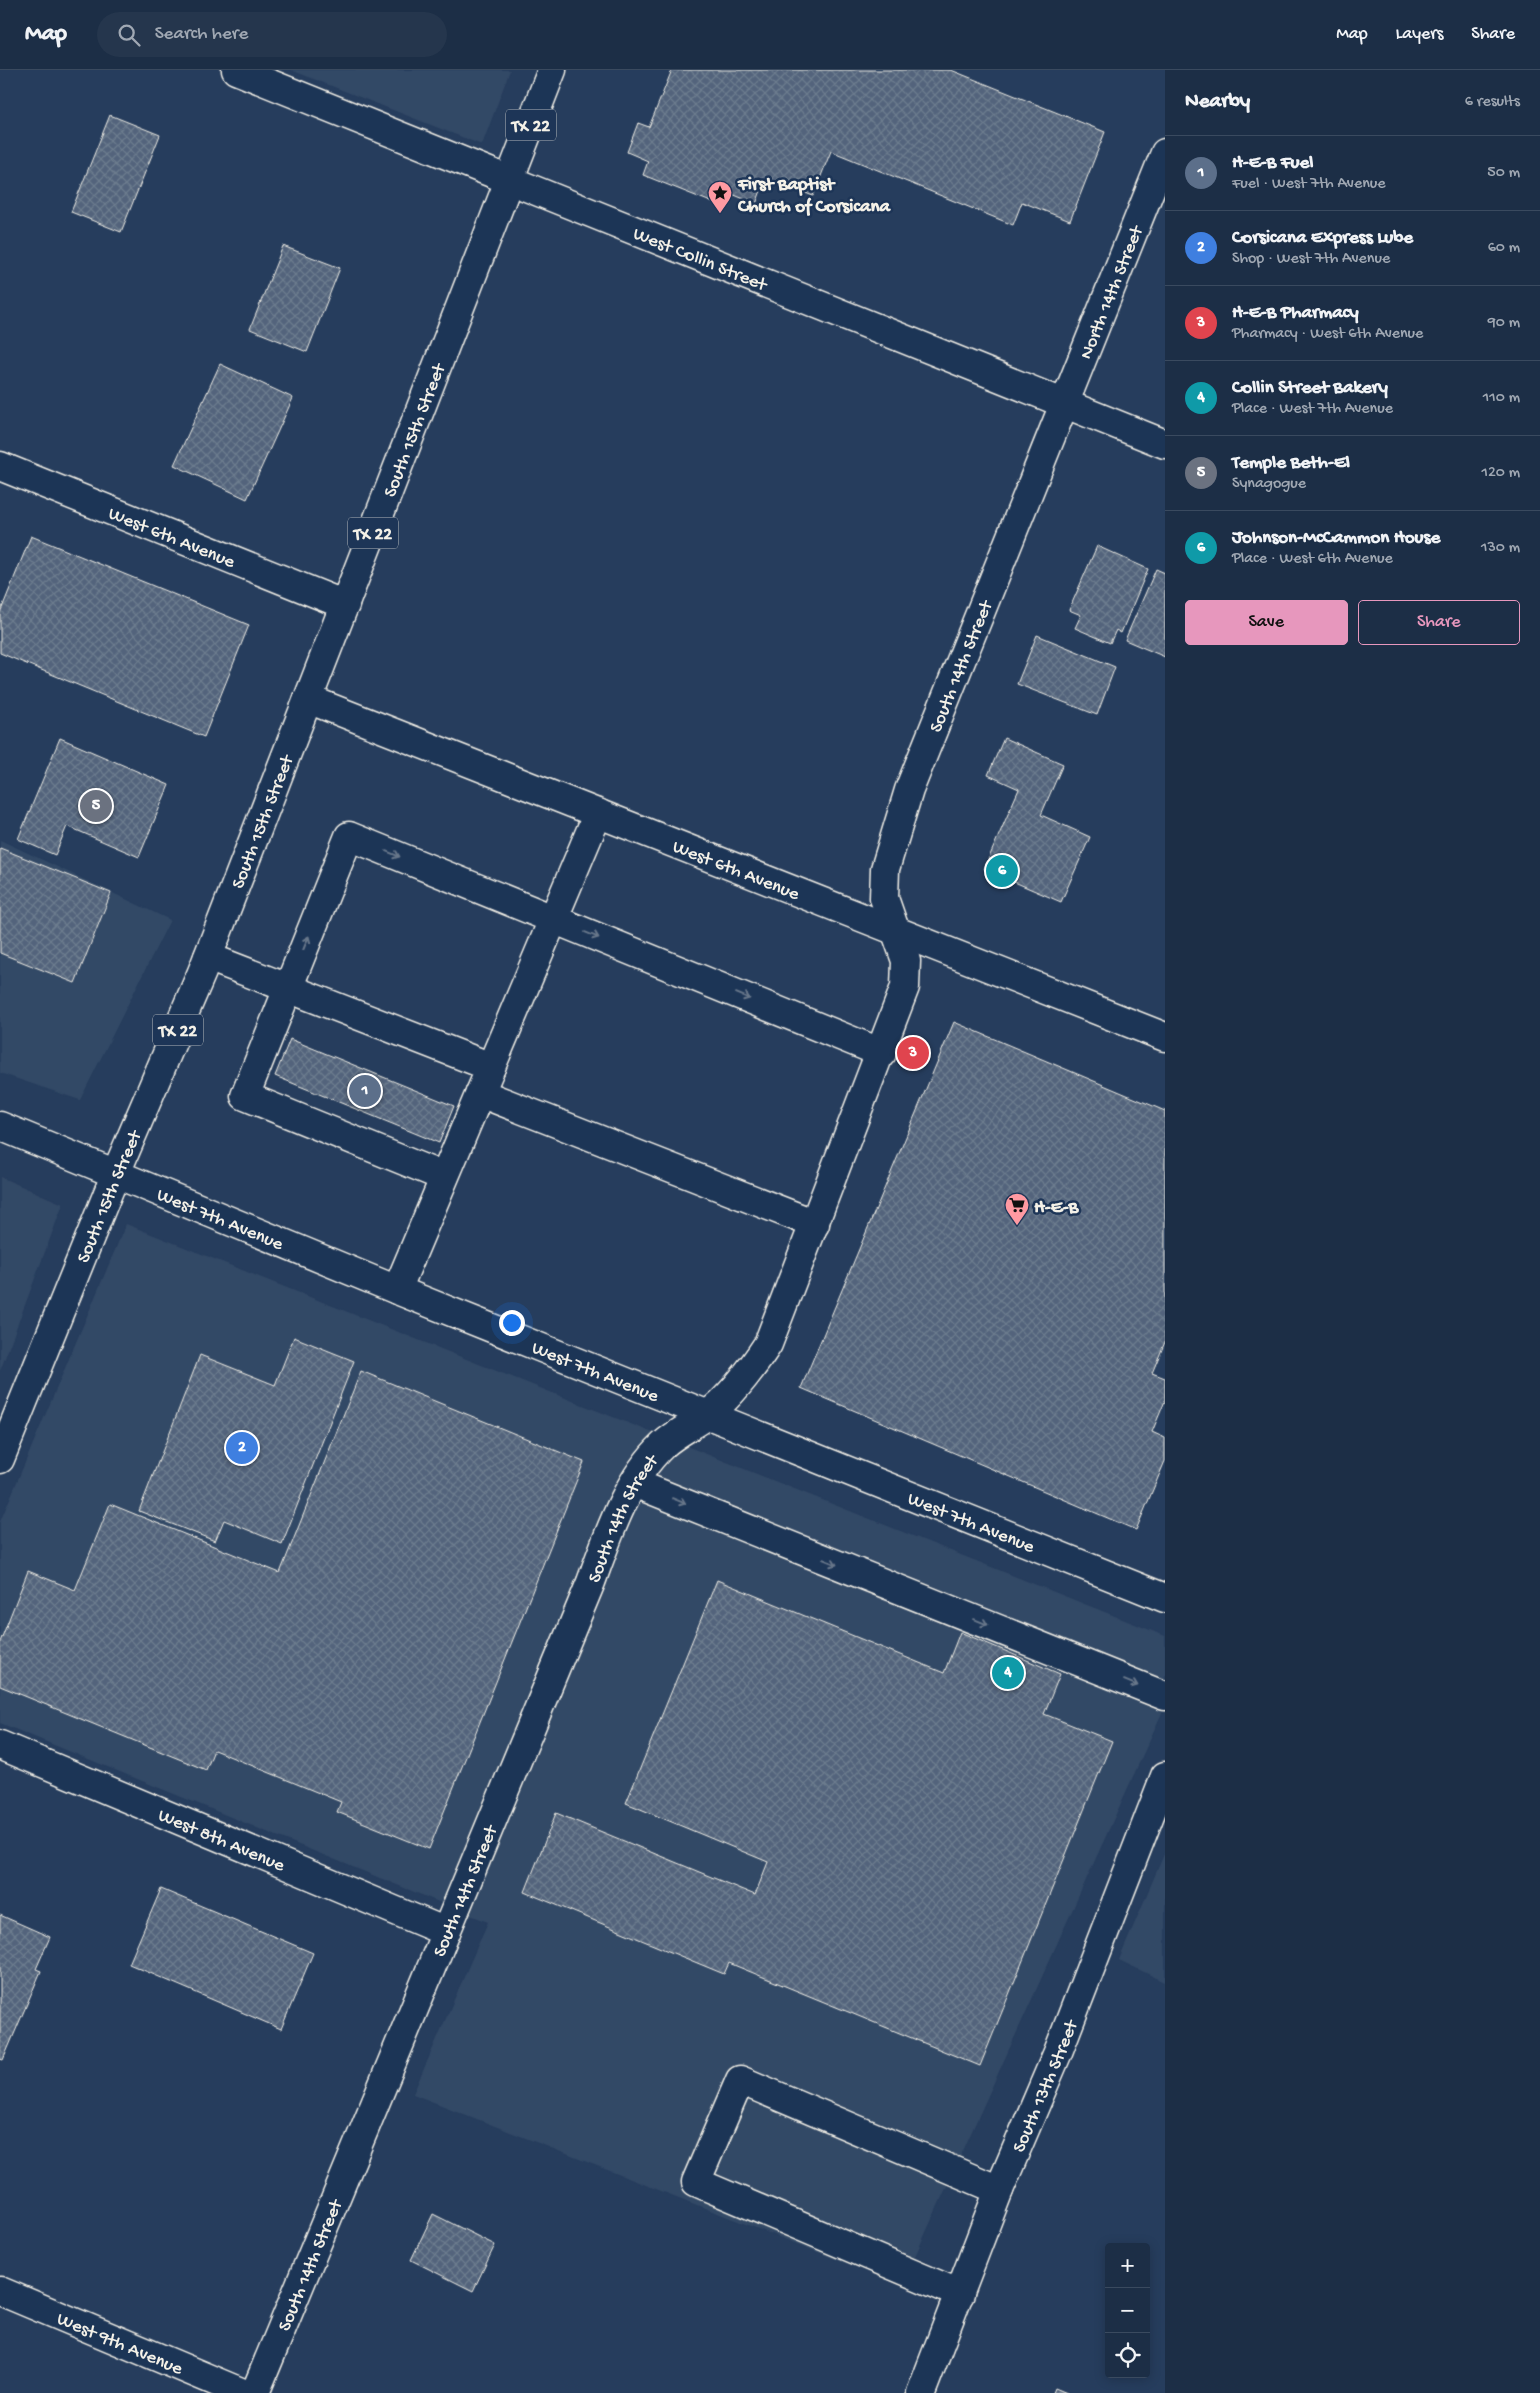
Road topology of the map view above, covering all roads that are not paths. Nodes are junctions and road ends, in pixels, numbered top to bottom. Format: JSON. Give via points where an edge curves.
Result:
{"nodes":[{"id":1,"x":236,"y":70,"type":"edge"},
{"id":2,"x":552,"y":70,"type":"edge"},
{"id":3,"x":1165,"y":153,"type":"edge"},
{"id":4,"x":509,"y":180,"type":"junction"},
{"id":5,"x":1064,"y":404,"type":"junction"},
{"id":6,"x":1165,"y":444,"type":"edge"},
{"id":7,"x":0,"y":466,"type":"edge"},
{"id":8,"x":345,"y":604,"type":"junction"},
{"id":9,"x":308,"y":699,"type":"junction"},
{"id":10,"x":598,"y":813,"type":"junction"},
{"id":11,"x":553,"y":919,"type":"junction"},
{"id":12,"x":897,"y":932,"type":"junction"},
{"id":13,"x":208,"y":957,"type":"junction"},
{"id":14,"x":288,"y":989,"type":"junction"},
{"id":15,"x":1165,"y":1037,"type":"edge"},
{"id":16,"x":882,"y":1052,"type":"junction"},
{"id":17,"x":491,"y":1067,"type":"junction"},
{"id":18,"x":480,"y":1093,"type":"junction"},
{"id":19,"x":0,"y":1126,"type":"edge"},
{"id":20,"x":116,"y":1173,"type":"junction"},
{"id":21,"x":444,"y":1177,"type":"junction"},
{"id":22,"x":815,"y":1224,"type":"junction"},
{"id":23,"x":397,"y":1290,"type":"junction"},
{"id":24,"x":707,"y":1415,"type":"junction"},
{"id":25,"x":0,"y":1459,"type":"edge"},
{"id":26,"x":634,"y":1483,"type":"junction"},
{"id":27,"x":1165,"y":1598,"type":"edge"},
{"id":28,"x":1165,"y":1696,"type":"edge"},
{"id":29,"x":0,"y":1745,"type":"edge"},
{"id":30,"x":1165,"y":1776,"type":"edge"},
{"id":31,"x":446,"y":1932,"type":"junction"},
{"id":32,"x":999,"y":2190,"type":"junction"},
{"id":33,"x":0,"y":2291,"type":"edge"},
{"id":34,"x":960,"y":2294,"type":"junction"},
{"id":35,"x":243,"y":2393,"type":"edge"},
{"id":36,"x":255,"y":2393,"type":"edge"},
{"id":37,"x":921,"y":2393,"type":"edge"}],
"edges":[{"from":1,"to":4,"type":"street","name":"West Collin Street"},
{"from":2,"to":4,"type":"street","number":"TX 22"},
{"from":3,"to":5,"type":"street","name":"North 14th Street"},
{"from":4,"to":5,"type":"street","name":"West Collin Street"},
{"from":4,"to":8,"type":"street","name":"South 15th Street","number":"TX 22"},
{"from":5,"to":6,"type":"street","name":"West Collin Street"},
{"from":5,"to":12,"type":"street","name":"South 14th Street","via":[[909,790],[884,869],[884,898]]},
{"from":7,"to":8,"type":"street","name":"West 6th Avenue"},
{"from":8,"to":9,"type":"street","name":"South 15th Street","number":"TX 22"},
{"from":9,"to":10,"type":"street","name":"West 6th Avenue"},
{"from":9,"to":13,"type":"street","name":"South 15th Street","number":"TX 22"},
{"from":10,"to":11,"type":"street"},
{"from":10,"to":12,"type":"street","name":"West 6th Avenue"},
{"from":14,"to":11,"type":"street","one_way":true,"via":[[349,836]]},
{"from":11,"to":16,"type":"street","one_way":true},
{"from":11,"to":17,"type":"street"},
{"from":12,"to":15,"type":"street","name":"West 6th Avenue"},
{"from":12,"to":16,"type":"street","name":"South 14th Street","via":[[906,961],[905,987]]},
{"from":13,"to":14,"type":"street"},
{"from":13,"to":20,"type":"street","name":"South 15th Street","number":"TX 22"},
{"from":14,"to":17,"type":"street"},
{"from":14,"to":21,"type":"street","via":[[245,1096]]},
{"from":16,"to":22,"type":"street","name":"South 14th Street"},
{"from":17,"to":18,"type":"street"},
{"from":18,"to":21,"type":"street"},
{"from":18,"to":22,"type":"street"},
{"from":19,"to":20,"type":"street","name":"West 7th Avenue"},
{"from":20,"to":23,"type":"street","name":"West 7th Avenue"},
{"from":20,"to":25,"type":"street","name":"South 15th Street"},
{"from":21,"to":23,"type":"street"},
{"from":22,"to":24,"type":"street","name":"South 14th Street","via":[[768,1344],[749,1373]]},
{"from":23,"to":24,"type":"street","name":"West 7th Avenue"},
{"from":24,"to":26,"type":"street","name":"South 14th Street","via":[[678,1432],[661,1447]]},
{"from":24,"to":27,"type":"street","name":"West 7th Avenue"},
{"from":26,"to":28,"type":"street","one_way":true},
{"from":26,"to":31,"type":"street","name":"South 14th Street","via":[[614,1521]]},
{"from":29,"to":31,"type":"street","name":"West 8th Avenue"},
{"from":30,"to":32,"type":"street","name":"South 13th Street","via":[[1058,2052]]},
{"from":31,"to":36,"type":"street","name":"South 14th Street"},
{"from":32,"to":34,"type":"street","name":"South 13th Street"},
{"from":32,"to":34,"type":"street","via":[[740,2080],[696,2182]]},
{"from":33,"to":35,"type":"street","name":"West 9th Avenue"},
{"from":34,"to":37,"type":"street","name":"South 13th Street"}]}
